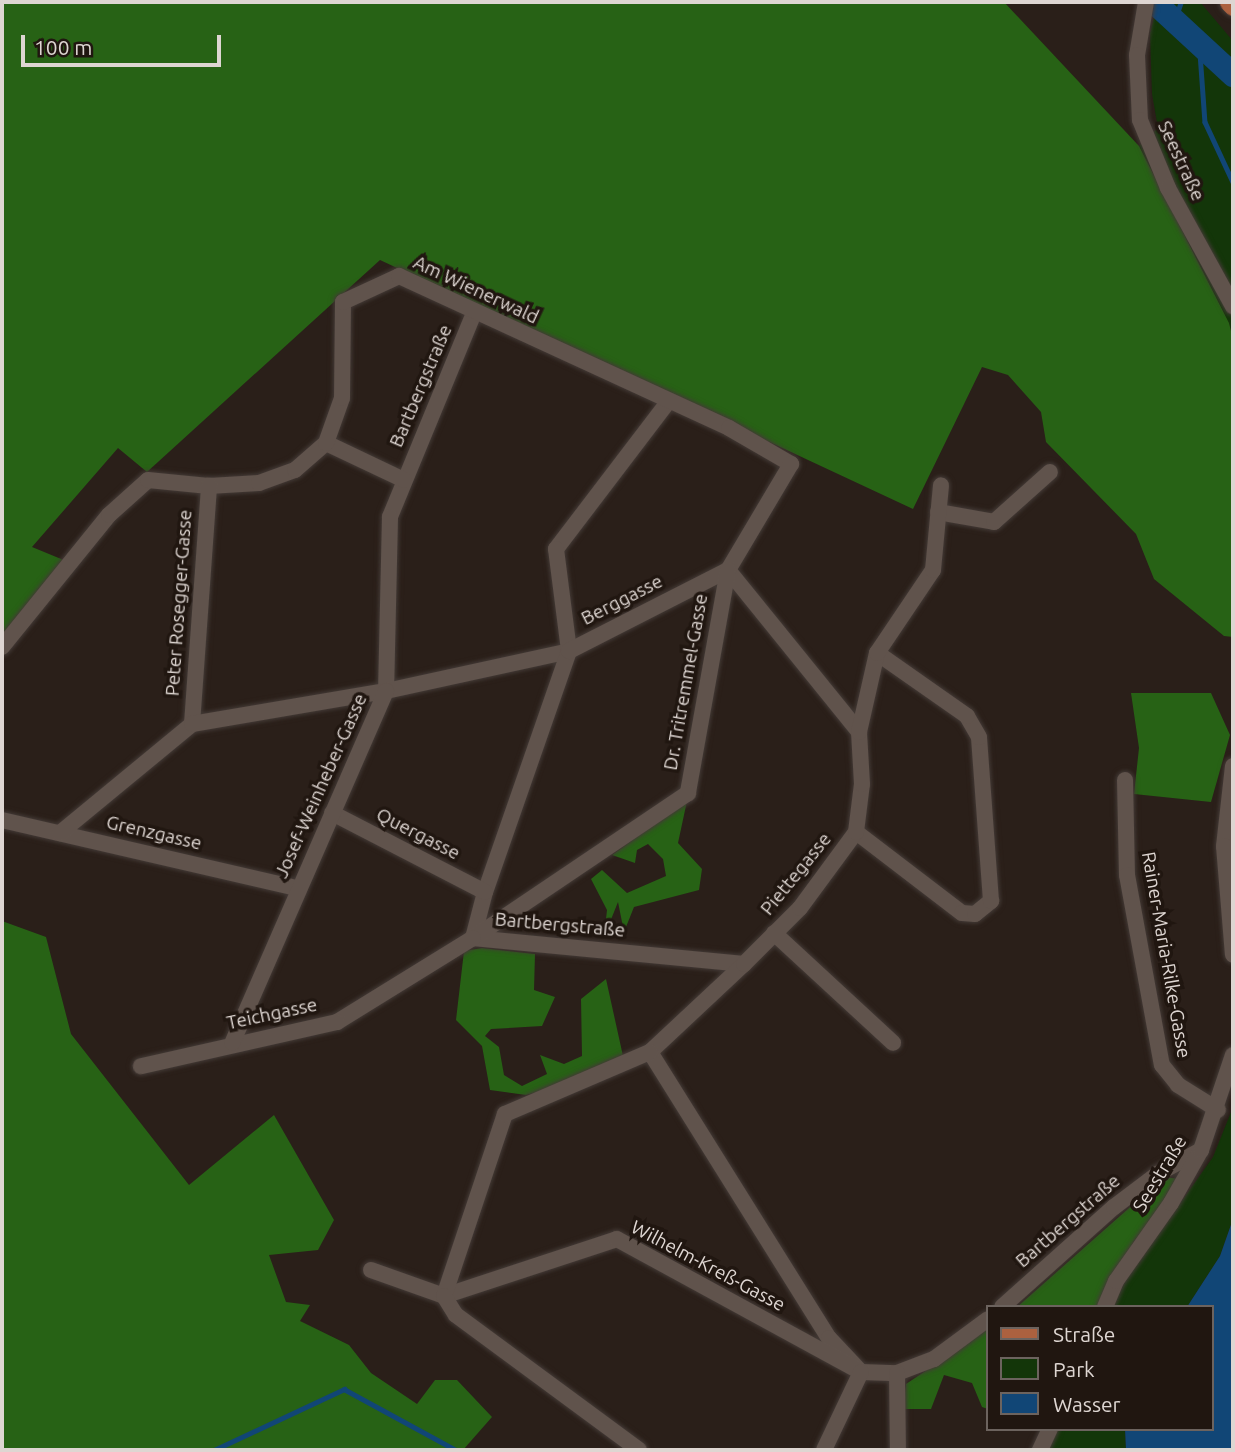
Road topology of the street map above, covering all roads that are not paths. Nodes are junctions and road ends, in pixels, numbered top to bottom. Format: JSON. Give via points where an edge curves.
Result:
{"nodes":[{"id":1,"x":1146,"y":2,"type":"edge"},
{"id":2,"x":1229,"y":2,"type":"edge"},
{"id":3,"x":1233,"y":6,"type":"edge"},
{"id":4,"x":1233,"y":306,"type":"edge"},
{"id":5,"x":474,"y":313,"type":"junction"},
{"id":6,"x":668,"y":402,"type":"junction"},
{"id":7,"x":326,"y":443,"type":"junction"},
{"id":8,"x":791,"y":464,"type":"joint"},
{"id":9,"x":1051,"y":472,"type":"dead end"},
{"id":10,"x":404,"y":480,"type":"junction"},
{"id":11,"x":941,"y":485,"type":"dead end"},
{"id":12,"x":209,"y":486,"type":"junction"},
{"id":13,"x":938,"y":512,"type":"junction"},
{"id":14,"x":728,"y":570,"type":"junction"},
{"id":15,"x":2,"y":647,"type":"edge"},
{"id":16,"x":569,"y":651,"type":"junction"},
{"id":17,"x":877,"y":653,"type":"junction"},
{"id":18,"x":386,"y":691,"type":"junction"},
{"id":19,"x":192,"y":724,"type":"junction"},
{"id":20,"x":859,"y":732,"type":"junction"},
{"id":21,"x":1233,"y":766,"type":"edge"},
{"id":22,"x":1125,"y":780,"type":"dead end"},
{"id":23,"x":332,"y":813,"type":"junction"},
{"id":24,"x":2,"y":820,"type":"edge"},
{"id":25,"x":856,"y":832,"type":"junction"},
{"id":26,"x":60,"y":833,"type":"junction"},
{"id":27,"x":297,"y":888,"type":"junction"},
{"id":28,"x":485,"y":892,"type":"junction"},
{"id":29,"x":774,"y":933,"type":"junction"},
{"id":30,"x":473,"y":938,"type":"junction"},
{"id":31,"x":1233,"y":955,"type":"edge"},
{"id":32,"x":744,"y":964,"type":"junction"},
{"id":33,"x":232,"y":1043,"type":"junction"},
{"id":34,"x":893,"y":1043,"type":"dead end"},
{"id":35,"x":650,"y":1052,"type":"junction"},
{"id":36,"x":1233,"y":1055,"type":"edge"},
{"id":37,"x":141,"y":1066,"type":"dead end"},
{"id":38,"x":1217,"y":1110,"type":"junction"},
{"id":39,"x":1201,"y":1150,"type":"junction"},
{"id":40,"x":371,"y":1270,"type":"dead end"},
{"id":41,"x":444,"y":1296,"type":"junction"},
{"id":42,"x":1004,"y":1305,"type":"edge"},
{"id":43,"x":1106,"y":1305,"type":"edge"},
{"id":44,"x":986,"y":1320,"type":"edge"},
{"id":45,"x":861,"y":1372,"type":"junction"},
{"id":46,"x":897,"y":1373,"type":"junction"},
{"id":47,"x":1048,"y":1431,"type":"edge"},
{"id":48,"x":639,"y":1450,"type":"edge"},
{"id":49,"x":824,"y":1450,"type":"edge"},
{"id":50,"x":898,"y":1450,"type":"edge"},
{"id":51,"x":1040,"y":1450,"type":"edge"}],
"edges":[{"from":1,"to":4,"type":"street","name":"Seestraße","via":[[1136,79],[1140,120],[1150,153]]},
{"from":2,"to":3,"type":"main road"},
{"from":5,"to":6,"type":"street","name":"Am Wienerwald"},
{"from":5,"to":7,"type":"street","name":"Am Wienerwald","via":[[399,276],[343,302],[339,321],[345,358],[342,398]]},
{"from":5,"to":10,"type":"street","name":"Bartbergstraße"},
{"from":6,"to":8,"type":"street","name":"Am Wienerwald","via":[[729,428]]},
{"from":6,"to":16,"type":"street","name":"Berggasse","via":[[556,549]]},
{"from":7,"to":10,"type":"street"},
{"from":7,"to":12,"type":"street","via":[[279,476],[259,483]]},
{"from":8,"to":14,"type":"street","name":"Dr. Tritremmel-Gasse"},
{"from":9,"to":13,"type":"street","via":[[994,522]]},
{"from":10,"to":18,"type":"street","name":"Bartbergstraße","via":[[390,517]]},
{"from":11,"to":13,"type":"street","name":"Piettegasse"},
{"from":12,"to":15,"type":"street","via":[[148,480],[108,514]]},
{"from":12,"to":19,"type":"street","name":"Peter Rosegger-Gasse"},
{"from":13,"to":17,"type":"street","name":"Piettegasse","via":[[933,570]]},
{"from":14,"to":16,"type":"street","name":"Berggasse"},
{"from":14,"to":20,"type":"street"},
{"from":14,"to":30,"type":"street","name":"Dr. Tritremmel-Gasse","via":[[688,793]]},
{"from":16,"to":18,"type":"street"},
{"from":16,"to":28,"type":"street","name":"Bartbergstraße"},
{"from":17,"to":20,"type":"street","name":"Piettegasse"},
{"from":17,"to":25,"type":"street","via":[[967,716],[979,737],[991,901],[975,914],[962,913]]},
{"from":18,"to":19,"type":"street","name":"Josef-Weinheber-Gasse"},
{"from":18,"to":23,"type":"street","name":"Josef-Weinheber-Gasse"},
{"from":19,"to":26,"type":"street","name":"Josef-Weinheber-Gasse"},
{"from":20,"to":25,"type":"street","name":"Piettegasse","via":[[862,784]]},
{"from":21,"to":31,"type":"street","via":[[1224,846]]},
{"from":22,"to":38,"type":"street","name":"Rainer-Maria-Rilke-Gasse","via":[[1128,875],[1162,1065],[1178,1085]]},
{"from":23,"to":27,"type":"street","name":"Josef-Weinheber-Gasse"},
{"from":23,"to":28,"type":"street","name":"Quergasse"},
{"from":24,"to":26,"type":"street","name":"Grenzgasse"},
{"from":25,"to":29,"type":"street","name":"Piettegasse","via":[[820,883]]},
{"from":26,"to":27,"type":"street","name":"Grenzgasse"},
{"from":27,"to":33,"type":"street","name":"Josef-Weinheber-Gasse"},
{"from":28,"to":30,"type":"street","name":"Bartbergstraße"},
{"from":29,"to":32,"type":"street","name":"Piettegasse"},
{"from":29,"to":34,"type":"street"},
{"from":30,"to":32,"type":"street","name":"Bartbergstraße"},
{"from":30,"to":33,"type":"street","name":"Teichgasse","via":[[337,1022]]},
{"from":32,"to":35,"type":"street"},
{"from":33,"to":37,"type":"street","name":"Teichgasse"},
{"from":35,"to":41,"type":"street","via":[[505,1114]]},
{"from":35,"to":45,"type":"street","via":[[829,1338]]},
{"from":36,"to":38,"type":"street","name":"Seestraße"},
{"from":38,"to":39,"type":"street","name":"Seestraße"},
{"from":39,"to":42,"type":"street","name":"Bartbergstraße","via":[[1159,1173],[1114,1207]]},
{"from":39,"to":43,"type":"street","name":"Seestraße"},
{"from":40,"to":41,"type":"street"},
{"from":41,"to":45,"type":"street","name":"Wilhelm-Kreß-Gasse","via":[[617,1239]]},
{"from":41,"to":48,"type":"street","via":[[456,1315]]},
{"from":44,"to":46,"type":"street","via":[[934,1359]]},
{"from":45,"to":46,"type":"street"},
{"from":45,"to":49,"type":"street"},
{"from":46,"to":50,"type":"street"},
{"from":47,"to":51,"type":"street"}]}
